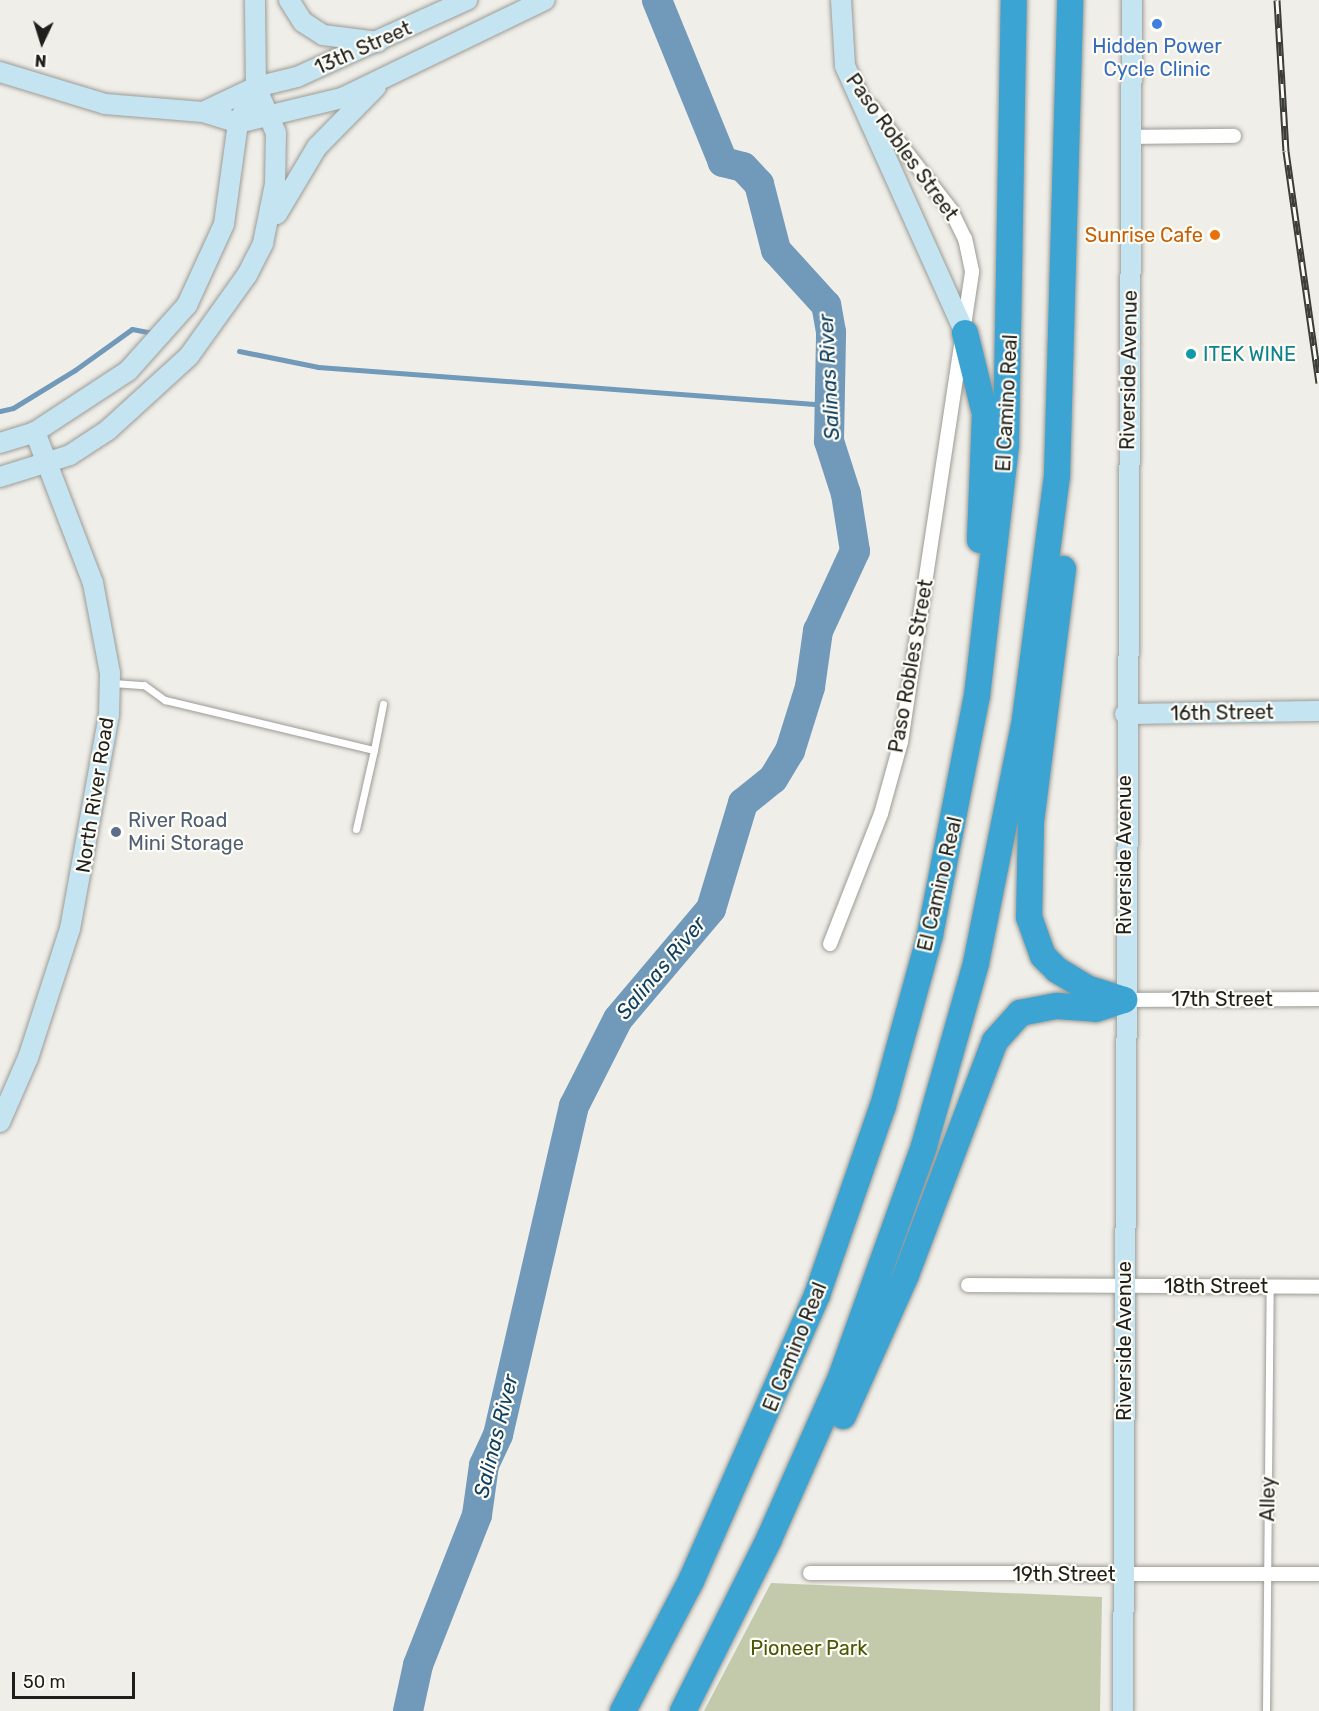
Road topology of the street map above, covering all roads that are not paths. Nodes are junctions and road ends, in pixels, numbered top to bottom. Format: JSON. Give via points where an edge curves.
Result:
{"nodes":[{"id":1,"x":255,"y":0,"type":"edge"},
{"id":2,"x":289,"y":0,"type":"edge"},
{"id":3,"x":466,"y":0,"type":"edge"},
{"id":4,"x":545,"y":0,"type":"edge"},
{"id":5,"x":842,"y":0,"type":"edge"},
{"id":6,"x":1014,"y":0,"type":"edge"},
{"id":7,"x":1070,"y":0,"type":"edge"},
{"id":8,"x":1132,"y":0,"type":"edge"},
{"id":9,"x":380,"y":41,"type":"junction"},
{"id":10,"x":845,"y":66,"type":"junction"},
{"id":11,"x":0,"y":72,"type":"edge"},
{"id":12,"x":389,"y":77,"type":"junction"},
{"id":13,"x":256,"y":87,"type":"junction"},
{"id":14,"x":203,"y":112,"type":"junction"},
{"id":15,"x":271,"y":117,"type":"junction"},
{"id":16,"x":238,"y":123,"type":"junction"},
{"id":17,"x":1131,"y":136,"type":"junction"},
{"id":18,"x":1234,"y":136,"type":"dead end"},
{"id":19,"x":262,"y":243,"type":"junction"},
{"id":20,"x":938,"y":273,"type":"junction"},
{"id":21,"x":965,"y":333,"type":"junction"},
{"id":22,"x":954,"y":378,"type":"junction"},
{"id":23,"x":35,"y":432,"type":"junction"},
{"id":24,"x":0,"y":443,"type":"edge"},
{"id":25,"x":48,"y":464,"type":"junction"},
{"id":26,"x":1057,"y":476,"type":"junction"},
{"id":27,"x":0,"y":477,"type":"edge"},
{"id":28,"x":110,"y":682,"type":"junction"},
{"id":29,"x":977,"y":696,"type":"junction"},
{"id":30,"x":383,"y":704,"type":"dead end"},
{"id":31,"x":1319,"y":711,"type":"edge"},
{"id":32,"x":1125,"y":714,"type":"junction"},
{"id":33,"x":374,"y":750,"type":"junction"},
{"id":34,"x":356,"y":829,"type":"dead end"},
{"id":35,"x":830,"y":944,"type":"dead end"},
{"id":36,"x":1319,"y":999,"type":"edge"},
{"id":37,"x":1124,"y":1000,"type":"junction"},
{"id":38,"x":0,"y":1122,"type":"edge"},
{"id":39,"x":968,"y":1285,"type":"dead end"},
{"id":40,"x":1125,"y":1285,"type":"junction"},
{"id":41,"x":1270,"y":1286,"type":"junction"},
{"id":42,"x":1319,"y":1287,"type":"edge"},
{"id":43,"x":810,"y":1573,"type":"dead end"},
{"id":44,"x":1267,"y":1574,"type":"junction"},
{"id":45,"x":1319,"y":1574,"type":"edge"},
{"id":46,"x":1124,"y":1575,"type":"junction"},
{"id":47,"x":704,"y":1673,"type":"junction"},
{"id":48,"x":623,"y":1711,"type":"edge"},
{"id":49,"x":683,"y":1711,"type":"edge"},
{"id":50,"x":1123,"y":1711,"type":"edge"},
{"id":51,"x":1266,"y":1711,"type":"edge"}],
"edges":[{"from":1,"to":13,"type":"main road"},
{"from":2,"to":9,"type":"main road","via":[[303,22],[323,35]]},
{"from":3,"to":9,"type":"main road","name":"13th Street"},
{"from":4,"to":12,"type":"main road","name":"13th Street"},
{"from":5,"to":10,"type":"main road","name":"Paso Robles Street"},
{"from":6,"to":29,"type":"highway","name":"El Camino Real","via":[[1010,373]]},
{"from":7,"to":26,"type":"highway"},
{"from":8,"to":17,"type":"main road","name":"Riverside Avenue"},
{"from":9,"to":13,"type":"main road","name":"13th Street","via":[[297,77]]},
{"from":10,"to":20,"type":"main road","name":"Paso Robles Street"},
{"from":10,"to":21,"type":"street","name":"Paso Robles Street","via":[[896,144],[951,210],[965,239],[972,271]]},
{"from":11,"to":14,"type":"main road","via":[[105,104]]},
{"from":12,"to":15,"type":"main road"},
{"from":12,"to":19,"type":"main road","via":[[317,147]]},
{"from":13,"to":14,"type":"main road","name":"13th Street"},
{"from":13,"to":15,"type":"main road"},
{"from":13,"to":16,"type":"main road"},
{"from":14,"to":16,"type":"main road"},
{"from":15,"to":16,"type":"main road"},
{"from":15,"to":19,"type":"main road","via":[[275,184]]},
{"from":16,"to":23,"type":"main road","via":[[224,224],[187,305],[128,371]]},
{"from":17,"to":18,"type":"street"},
{"from":17,"to":32,"type":"main road","name":"Riverside Avenue"},
{"from":19,"to":25,"type":"main road","via":[[189,356],[108,430]]},
{"from":20,"to":21,"type":"main road","name":"Paso Robles Street"},
{"from":20,"to":22,"type":"street","name":"Paso Robles Street","via":[[953,332]]},
{"from":21,"to":22,"type":"street","name":"Paso Robles Street"},
{"from":21,"to":29,"type":"highway","via":[[985,414],[972,630]]},
{"from":22,"to":35,"type":"street","name":"Paso Robles Street","via":[[901,742],[881,814]]},
{"from":23,"to":24,"type":"main road"},
{"from":23,"to":25,"type":"main road","name":"North River Road"},
{"from":25,"to":27,"type":"main road"},
{"from":25,"to":28,"type":"main road","name":"North River Road","via":[[93,583]]},
{"from":26,"to":37,"type":"highway","via":[[1064,553],[1031,824],[1029,917],[1043,956],[1057,970],[1089,989]]},
{"from":26,"to":47,"type":"highway","via":[[1025,719],[997,868],[952,1052],[894,1238],[841,1377]]},
{"from":28,"to":33,"type":"lane","via":[[144,685],[165,700]]},
{"from":28,"to":38,"type":"main road","name":"North River Road","via":[[103,769],[70,929],[28,1058]]},
{"from":29,"to":48,"type":"highway","name":"El Camino Real","via":[[930,935],[883,1106],[779,1390],[696,1570]]},
{"from":30,"to":33,"type":"lane"},
{"from":31,"to":32,"type":"main road","name":"16th Street"},
{"from":32,"to":37,"type":"main road","name":"Riverside Avenue"},
{"from":33,"to":34,"type":"lane"},
{"from":36,"to":37,"type":"street","name":"17th Street"},
{"from":37,"to":40,"type":"main road","name":"Riverside Avenue"},
{"from":37,"to":47,"type":"highway","via":[[1096,1010],[1058,1006],[1020,1013],[995,1041],[906,1275],[823,1461],[728,1652]]},
{"from":39,"to":40,"type":"street","name":"18th Street"},
{"from":40,"to":41,"type":"street","name":"18th Street"},
{"from":40,"to":46,"type":"main road","name":"Riverside Avenue"},
{"from":41,"to":42,"type":"street","name":"18th Street"},
{"from":41,"to":44,"type":"lane","name":"Alley"},
{"from":43,"to":46,"type":"street","name":"19th Street"},
{"from":44,"to":45,"type":"street","name":"19th Street"},
{"from":44,"to":46,"type":"street","name":"19th Street"},
{"from":44,"to":51,"type":"lane","name":"Alley"},
{"from":46,"to":50,"type":"main road","name":"Riverside Avenue"},
{"from":47,"to":49,"type":"highway"}]}
